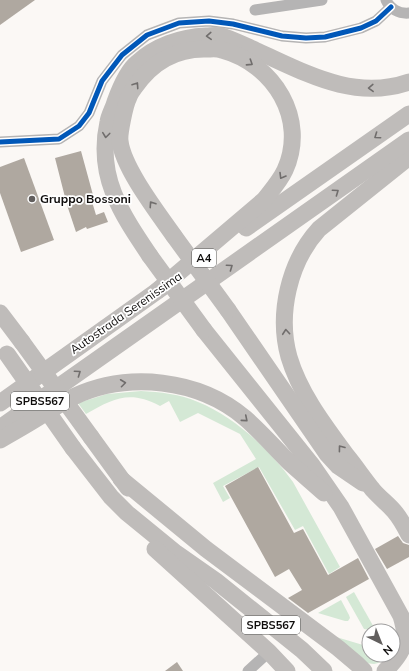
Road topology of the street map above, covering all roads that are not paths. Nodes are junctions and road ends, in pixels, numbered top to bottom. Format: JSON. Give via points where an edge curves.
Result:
{"nodes":[{"id":1,"x":322,"y":0,"type":"edge"},
{"id":2,"x":388,"y":4,"type":"edge"},
{"id":3,"x":254,"y":10,"type":"dead end"},
{"id":4,"x":409,"y":13,"type":"edge"},
{"id":5,"x":409,"y":82,"type":"edge"},
{"id":6,"x":409,"y":114,"type":"edge"},
{"id":7,"x":409,"y":140,"type":"edge"},
{"id":8,"x":0,"y":142,"type":"edge"},
{"id":9,"x":409,"y":157,"type":"edge"},
{"id":10,"x":157,"y":291,"type":"junction"},
{"id":11,"x":0,"y":313,"type":"edge"},
{"id":12,"x":3,"y":349,"type":"edge"},
{"id":13,"x":0,"y":403,"type":"edge"},
{"id":14,"x":0,"y":428,"type":"edge"},
{"id":15,"x":0,"y":440,"type":"edge"},
{"id":16,"x":121,"y":479,"type":"junction"},
{"id":17,"x":373,"y":490,"type":"junction"},
{"id":18,"x":111,"y":497,"type":"junction"},
{"id":19,"x":341,"y":507,"type":"junction"},
{"id":20,"x":409,"y":535,"type":"edge"},
{"id":21,"x":216,"y":581,"type":"junction"},
{"id":22,"x":269,"y":652,"type":"junction"},
{"id":23,"x":248,"y":671,"type":"edge"},
{"id":24,"x":287,"y":671,"type":"edge"},
{"id":25,"x":324,"y":671,"type":"edge"},
{"id":26,"x":364,"y":671,"type":"edge"},
{"id":27,"x":385,"y":671,"type":"edge"}],
"edges":[{"from":1,"to":3,"type":"street"},
{"from":2,"to":4,"type":"street","via":[[397,11]]},
{"from":2,"to":8,"type":"street","via":[[376,21],[361,28],[312,38],[282,36],[209,21],[179,23],[147,35],[122,55],[102,81],[89,113],[79,126],[59,139]]},
{"from":5,"to":19,"type":"highway","one_way":true,"bridge":true,"via":[[381,88],[359,89],[338,85],[319,80],[220,36],[191,37],[162,46],[136,63],[120,88],[108,122],[106,170],[126,220],[204,330],[312,465]]},
{"from":6,"to":10,"type":"highway","name":"Autostrada Serenissima","number":"A4","one_way":true},
{"from":14,"to":7,"type":"highway","name":"Autostrada Serenissima","number":"A4","one_way":true},
{"from":17,"to":9,"type":"highway","one_way":true,"via":[[328,430],[296,375],[289,356],[286,333],[287,294],[302,252],[319,229]]},
{"from":10,"to":13,"type":"highway","name":"Autostrada Serenissima","number":"A4"},
{"from":17,"to":10,"type":"highway","one_way":true,"bridge":true,"via":[[344,471],[331,458],[228,310],[174,236],[150,202],[127,164],[120,141],[122,120],[128,98],[142,77],[165,57],[192,48],[221,49],[258,68],[280,91],[287,105],[291,124],[290,153],[285,171],[264,200]]},
{"from":11,"to":16,"type":"highway","number":"SPBS567","bridge":true},
{"from":12,"to":18,"type":"highway","number":"SPBS567","bridge":true},
{"from":15,"to":19,"type":"highway","one_way":true,"via":[[73,397],[92,390],[134,382],[184,387],[203,393],[244,418],[291,464]]},
{"from":16,"to":21,"type":"highway","number":"SPBS567","via":[[151,516]]},
{"from":16,"to":26,"type":"highway","via":[[179,528],[338,648]]},
{"from":17,"to":20,"type":"highway","via":[[395,512]]},
{"from":18,"to":21,"type":"highway","number":"SPBS567","via":[[160,541]]},
{"from":18,"to":22,"type":"highway","via":[[143,538]]},
{"from":19,"to":27,"type":"highway","via":[[401,616],[406,631],[403,647]]},
{"from":21,"to":25,"type":"highway","number":"SPBS567","via":[[302,650]]},
{"from":22,"to":23,"type":"street"},
{"from":22,"to":24,"type":"highway"}]}
